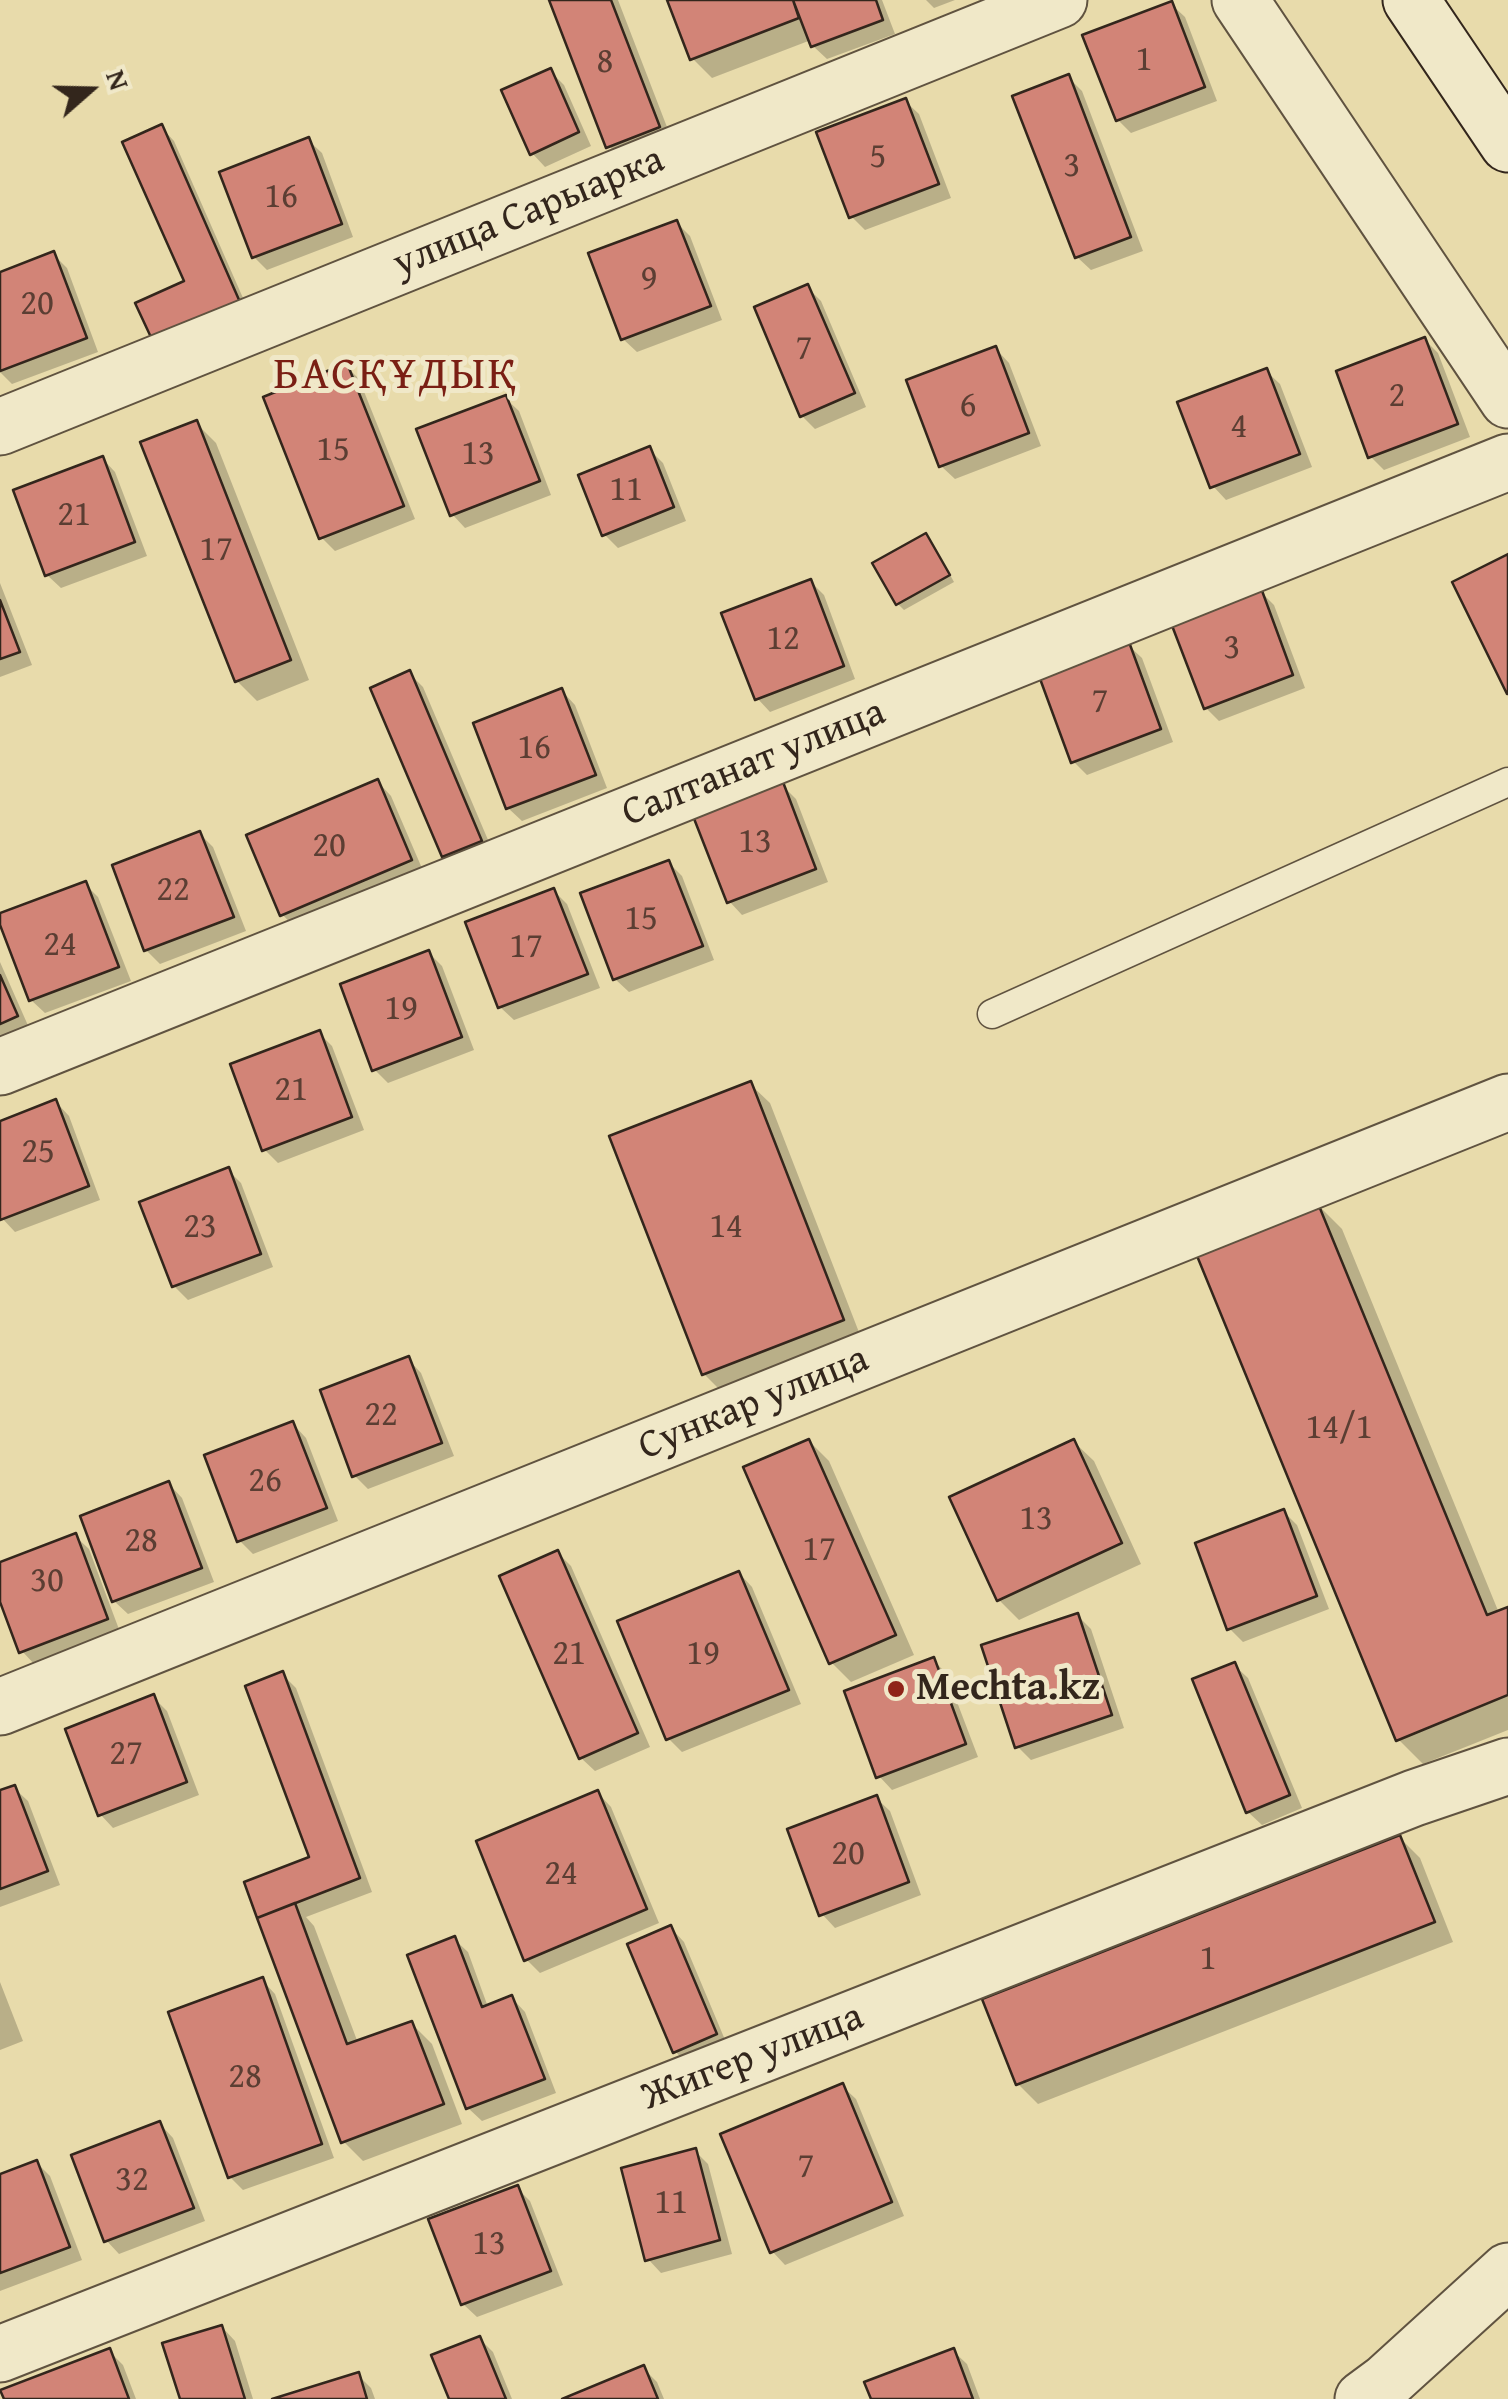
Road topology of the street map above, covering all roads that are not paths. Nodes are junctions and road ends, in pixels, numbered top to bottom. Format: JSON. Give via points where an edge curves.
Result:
{"nodes":[{"id":1,"x":1059,"y":0,"type":"edge"},
{"id":2,"x":1240,"y":0,"type":"edge"},
{"id":3,"x":1411,"y":0,"type":"edge"},
{"id":4,"x":1508,"y":144,"type":"edge"},
{"id":5,"x":1508,"y":400,"type":"edge"},
{"id":6,"x":0,"y":427,"type":"edge"},
{"id":7,"x":1508,"y":462,"type":"edge"},
{"id":8,"x":1508,"y":782,"type":"edge"},
{"id":9,"x":992,"y":1014,"type":"dead end"},
{"id":10,"x":0,"y":1067,"type":"edge"},
{"id":11,"x":1508,"y":1102,"type":"edge"},
{"id":12,"x":0,"y":1707,"type":"edge"},
{"id":13,"x":1508,"y":1766,"type":"edge"},
{"id":14,"x":1508,"y":2271,"type":"edge"},
{"id":15,"x":0,"y":2354,"type":"edge"},
{"id":16,"x":1382,"y":2393,"type":"edge"}],
"edges":[{"from":1,"to":6,"type":"street","name":"улица Сарыарка"},
{"from":2,"to":5,"type":"street"},
{"from":3,"to":4,"type":"street"},
{"from":7,"to":10,"type":"street","name":"Салтанат улица"},
{"from":8,"to":9,"type":"lane"},
{"from":11,"to":12,"type":"street","name":"Сункар улица"},
{"from":13,"to":15,"type":"street","name":"Жигер улица"},
{"from":14,"to":16,"type":"street"}]}
